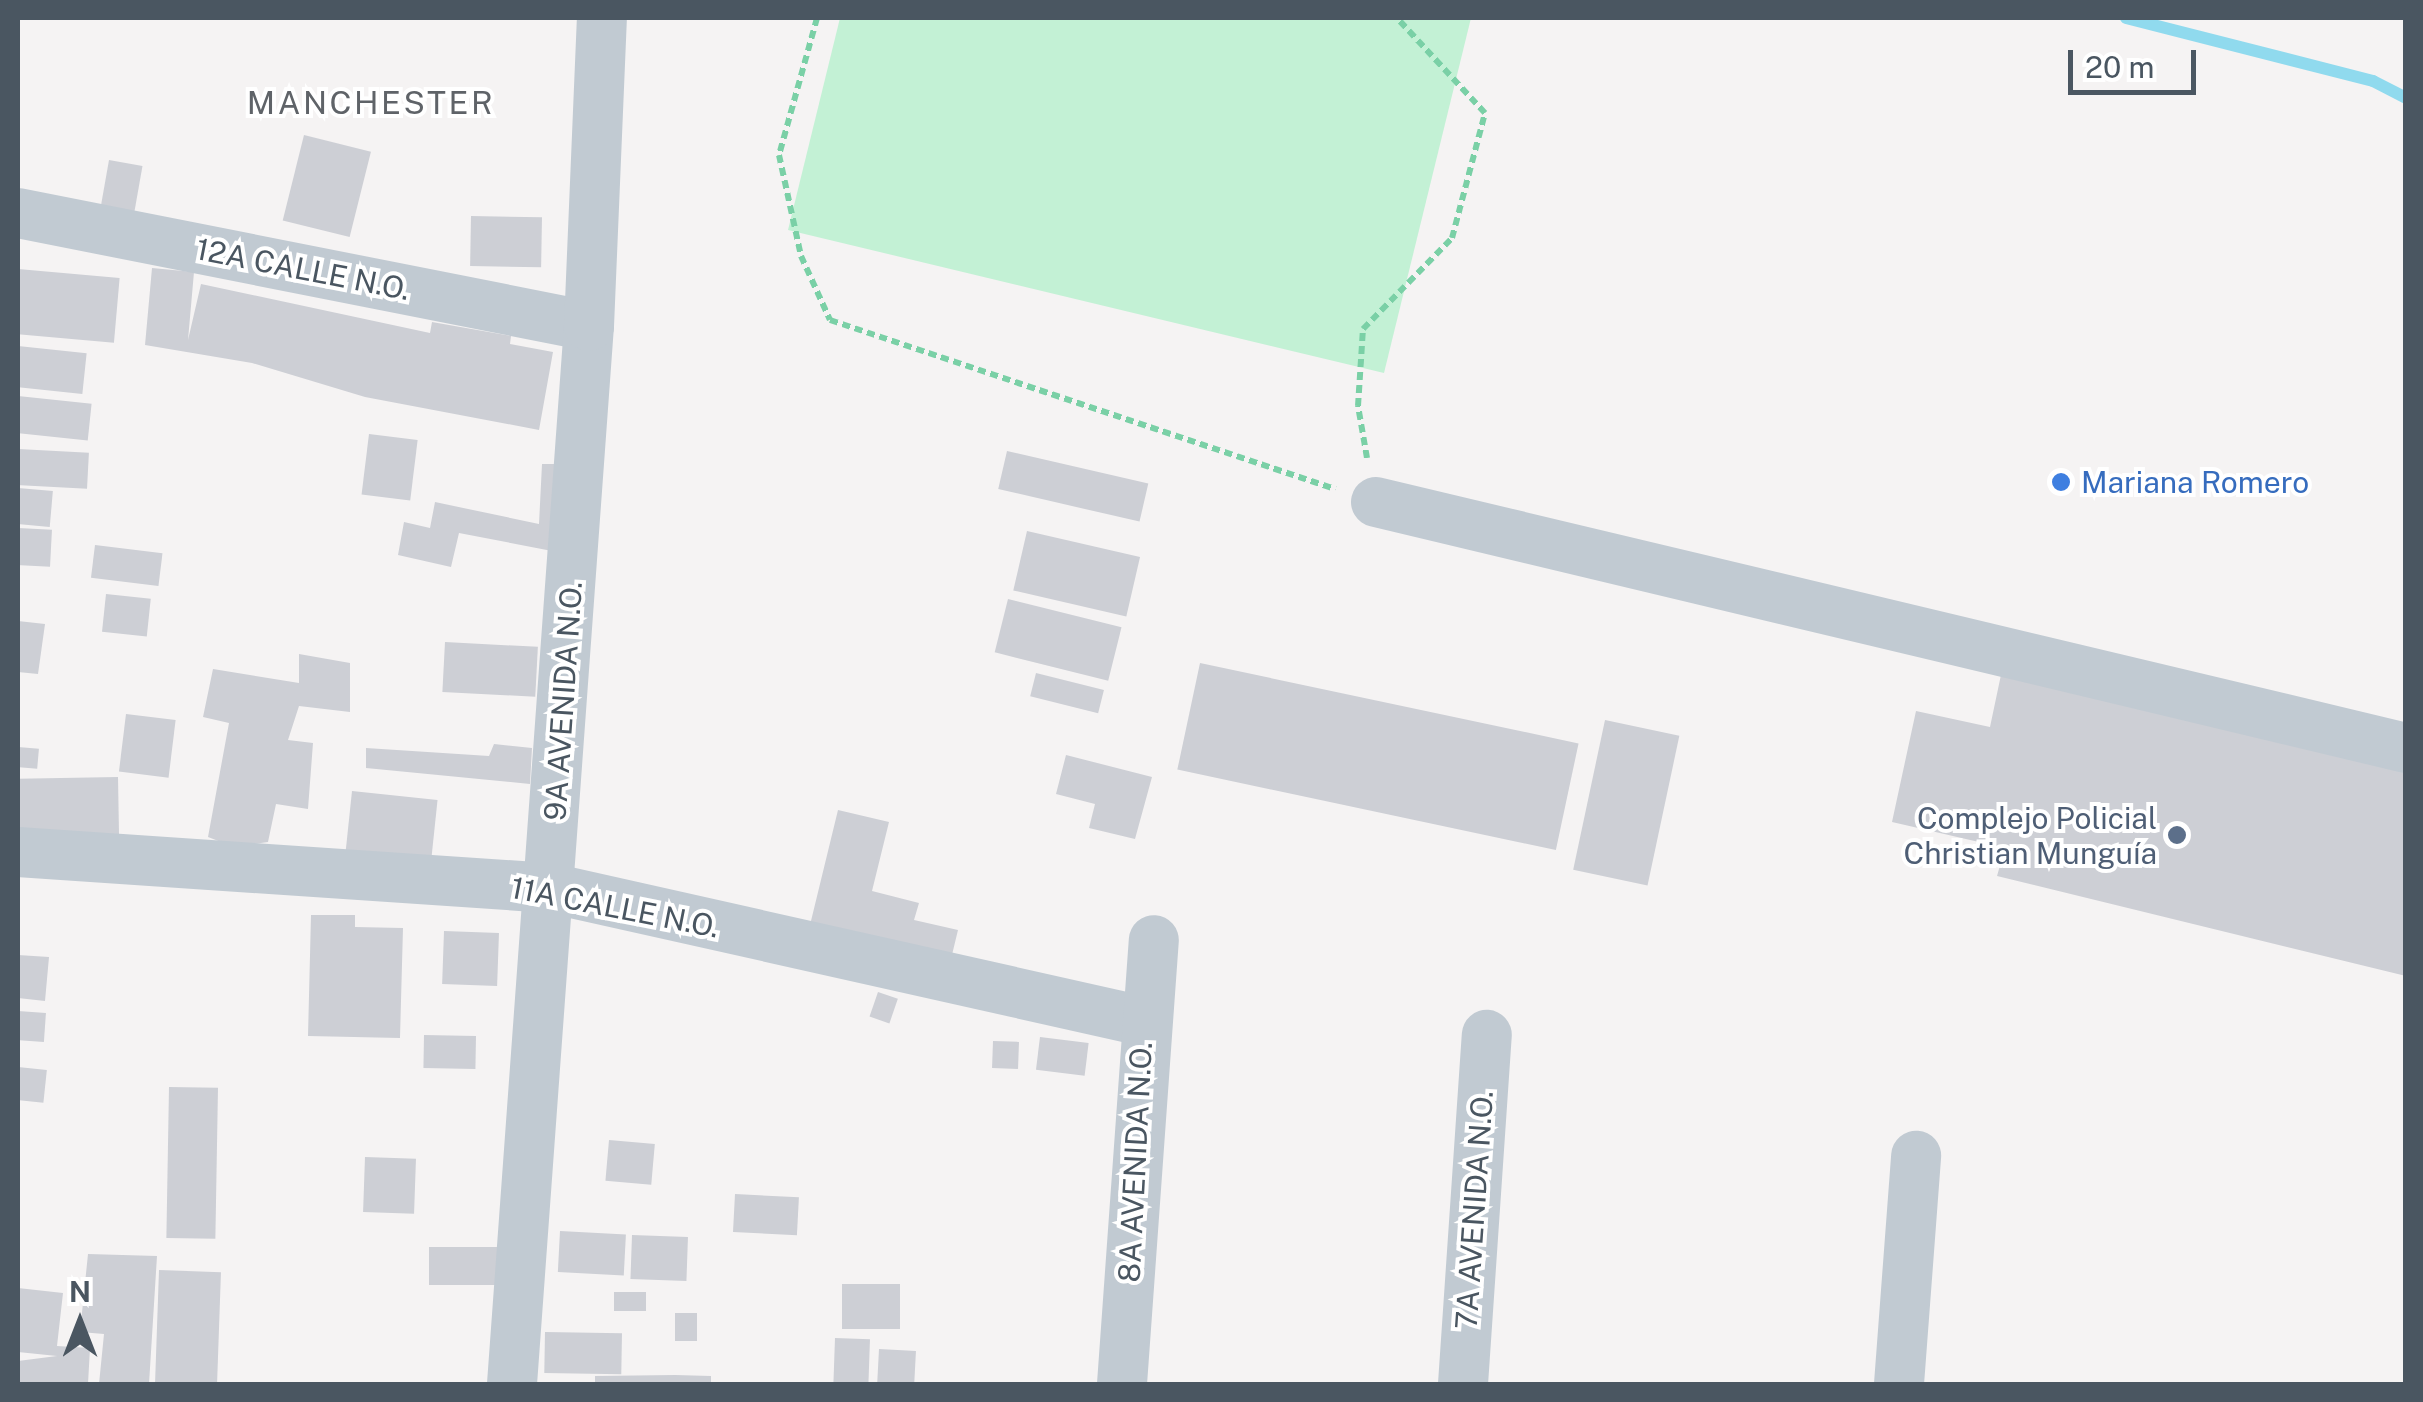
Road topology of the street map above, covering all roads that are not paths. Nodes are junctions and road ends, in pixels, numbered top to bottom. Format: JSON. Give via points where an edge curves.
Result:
{"nodes":[{"id":1,"x":602,"y":18,"type":"edge"},
{"id":2,"x":18,"y":213,"type":"edge"},
{"id":3,"x":589,"y":326,"type":"junction"},
{"id":4,"x":1376,"y":502,"type":"road end"},
{"id":5,"x":2406,"y":748,"type":"edge"},
{"id":6,"x":18,"y":852,"type":"edge"},
{"id":7,"x":550,"y":888,"type":"junction"},
{"id":8,"x":1154,"y":940,"type":"dead end"},
{"id":9,"x":1143,"y":1020,"type":"junction"},
{"id":10,"x":1487,"y":1035,"type":"dead end"},
{"id":11,"x":1916,"y":1156,"type":"dead end"},
{"id":12,"x":512,"y":1384,"type":"edge"},
{"id":13,"x":1122,"y":1384,"type":"edge"},
{"id":14,"x":1463,"y":1384,"type":"edge"},
{"id":15,"x":1899,"y":1384,"type":"edge"}],
"edges":[{"from":1,"to":3,"type":"street","name":"9A AVENIDA N.O."},
{"from":2,"to":3,"type":"street","name":"12A CALLE N.O."},
{"from":3,"to":7,"type":"street","name":"9A AVENIDA N.O."},
{"from":4,"to":5,"type":"street"},
{"from":6,"to":7,"type":"street","name":"11A CALLE N.O."},
{"from":7,"to":9,"type":"street","name":"11A CALLE N.O."},
{"from":7,"to":12,"type":"street","name":"9A AVENIDA N.O."},
{"from":8,"to":9,"type":"street","name":"8A AVENIDA N.O."},
{"from":9,"to":13,"type":"street","name":"8A AVENIDA N.O."},
{"from":10,"to":14,"type":"street","name":"7A AVENIDA N.O."},
{"from":11,"to":15,"type":"street"}]}
